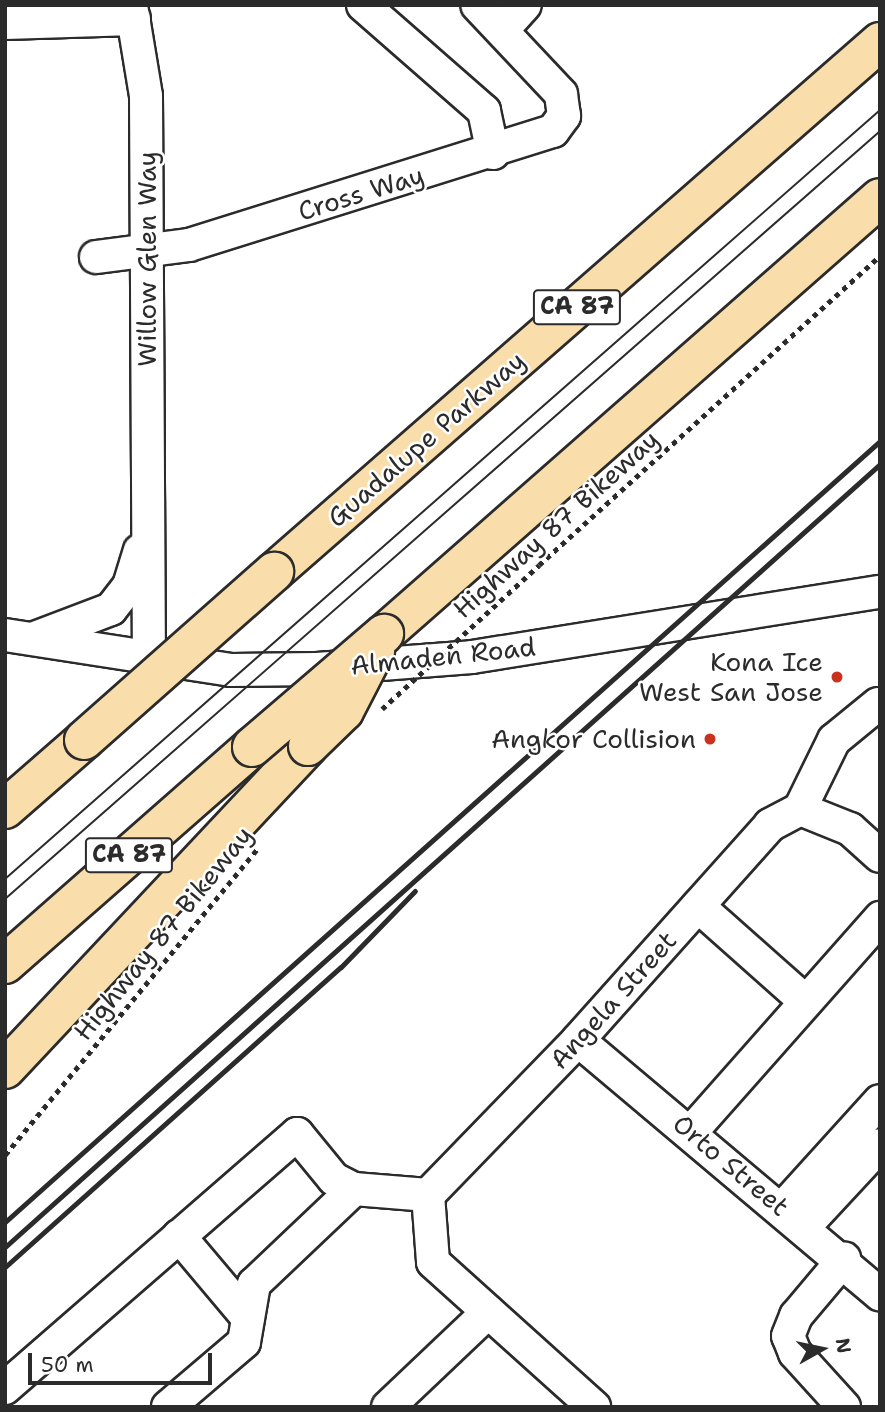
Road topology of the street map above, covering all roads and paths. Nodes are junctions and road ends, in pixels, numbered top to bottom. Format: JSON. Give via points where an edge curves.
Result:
{"nodes":[{"id":1,"x":363,"y":5,"type":"edge"},
{"id":2,"x":477,"y":5,"type":"edge"},
{"id":3,"x":525,"y":5,"type":"edge"},
{"id":4,"x":132,"y":12,"type":"edge"},
{"id":5,"x":5,"y":23,"type":"edge"},
{"id":6,"x":504,"y":28,"type":"junction"},
{"id":7,"x":880,"y":42,"type":"edge"},
{"id":8,"x":493,"y":153,"type":"junction"},
{"id":9,"x":880,"y":198,"type":"edge"},
{"id":10,"x":149,"y":253,"type":"junction"},
{"id":11,"x":96,"y":257,"type":"dead end"},
{"id":12,"x":880,"y":257,"type":"edge"},
{"id":13,"x":147,"y":515,"type":"junction"},
{"id":14,"x":880,"y":593,"type":"edge"},
{"id":15,"x":384,"y":634,"type":"junction"},
{"id":16,"x":18,"y":637,"type":"edge"},
{"id":17,"x":149,"y":660,"type":"junction"},
{"id":18,"x":878,"y":704,"type":"edge"},
{"id":19,"x":371,"y":719,"type":"dead end"},
{"id":20,"x":5,"y":809,"type":"edge"},
{"id":21,"x":800,"y":809,"type":"junction"},
{"id":22,"x":263,"y":842,"type":"dead end"},
{"id":23,"x":880,"y":856,"type":"edge"},
{"id":24,"x":698,"y":906,"type":"junction"},
{"id":25,"x":880,"y":918,"type":"edge"},
{"id":26,"x":5,"y":964,"type":"edge"},
{"id":27,"x":806,"y":1002,"type":"junction"},
{"id":28,"x":578,"y":1040,"type":"junction"},
{"id":29,"x":5,"y":1069,"type":"edge"},
{"id":30,"x":880,"y":1101,"type":"edge"},
{"id":31,"x":691,"y":1132,"type":"junction"},
{"id":32,"x":880,"y":1145,"type":"edge"},
{"id":33,"x":5,"y":1155,"type":"edge"},
{"id":34,"x":354,"y":1189,"type":"junction"},
{"id":35,"x":428,"y":1195,"type":"junction"},
{"id":36,"x":794,"y":1217,"type":"junction"},
{"id":37,"x":179,"y":1236,"type":"junction"},
{"id":38,"x":844,"y":1259,"type":"junction"},
{"id":39,"x":880,"y":1294,"type":"edge"},
{"id":40,"x":488,"y":1312,"type":"junction"},
{"id":41,"x":248,"y":1318,"type":"junction"},
{"id":42,"x":5,"y":1388,"type":"edge"},
{"id":43,"x":168,"y":1407,"type":"edge"},
{"id":44,"x":388,"y":1407,"type":"edge"},
{"id":45,"x":594,"y":1407,"type":"edge"},
{"id":46,"x":844,"y":1407,"type":"edge"}],
"edges":[{"from":1,"to":8,"type":"street","via":[[484,111]]},
{"from":2,"to":6,"type":"street"},
{"from":3,"to":6,"type":"street"},
{"from":4,"to":5,"type":"street"},
{"from":4,"to":10,"type":"street","name":"Willow Glen Way","via":[[146,96]]},
{"from":6,"to":8,"type":"street","name":"Cross Way","via":[[548,74],[561,94],[564,116],[553,131]]},
{"from":7,"to":20,"type":"highway","name":"Guadalupe Parkway","number":"CA 87","bridge":true},
{"from":8,"to":10,"type":"street","name":"Cross Way"},
{"from":9,"to":15,"type":"highway","number":"CA 87"},
{"from":10,"to":11,"type":"street","name":"Cross Way"},
{"from":10,"to":13,"type":"street","name":"Willow Glen Way"},
{"from":12,"to":19,"type":"path","name":"Highway 87 Bikeway","bridge":true},
{"from":13,"to":16,"type":"street","name":"Willow Glen Way","via":[[136,566],[111,609]]},
{"from":13,"to":17,"type":"street","name":"Willow Glen Way"},
{"from":14,"to":17,"type":"street","name":"Almaden Road","via":[[402,665],[231,670]]},
{"from":15,"to":26,"type":"highway","number":"CA 87","bridge":true},
{"from":15,"to":29,"type":"highway","bridge":true,"via":[[344,711]]},
{"from":16,"to":17,"type":"street","name":"Almaden Road"},
{"from":18,"to":21,"type":"street","via":[[834,740]]},
{"from":21,"to":23,"type":"street","via":[[850,829]]},
{"from":21,"to":24,"type":"street","name":"Angela Street","via":[[770,825]]},
{"from":22,"to":33,"type":"path","name":"Highway 87 Bikeway"},
{"from":24,"to":27,"type":"street"},
{"from":24,"to":28,"type":"street","name":"Angela Street"},
{"from":25,"to":27,"type":"street"},
{"from":27,"to":31,"type":"street"},
{"from":28,"to":31,"type":"street","name":"Orto Street"},
{"from":28,"to":35,"type":"street","name":"Angela Street"},
{"from":30,"to":36,"type":"street"},
{"from":31,"to":36,"type":"street","name":"Orto Street"},
{"from":32,"to":36,"type":"street"},
{"from":34,"to":35,"type":"street"},
{"from":34,"to":37,"type":"street","via":[[334,1179],[297,1134]]},
{"from":34,"to":41,"type":"street","via":[[254,1284]]},
{"from":35,"to":40,"type":"street","via":[[433,1262]]},
{"from":36,"to":38,"type":"street","name":"Orto Street"},
{"from":37,"to":41,"type":"street"},
{"from":37,"to":42,"type":"street"},
{"from":38,"to":39,"type":"street","name":"Orto Street"},
{"from":38,"to":46,"type":"street","via":[[796,1315],[788,1336],[794,1353]]},
{"from":40,"to":44,"type":"street"},
{"from":40,"to":45,"type":"street"},
{"from":41,"to":43,"type":"street","via":[[244,1342]]}]}
